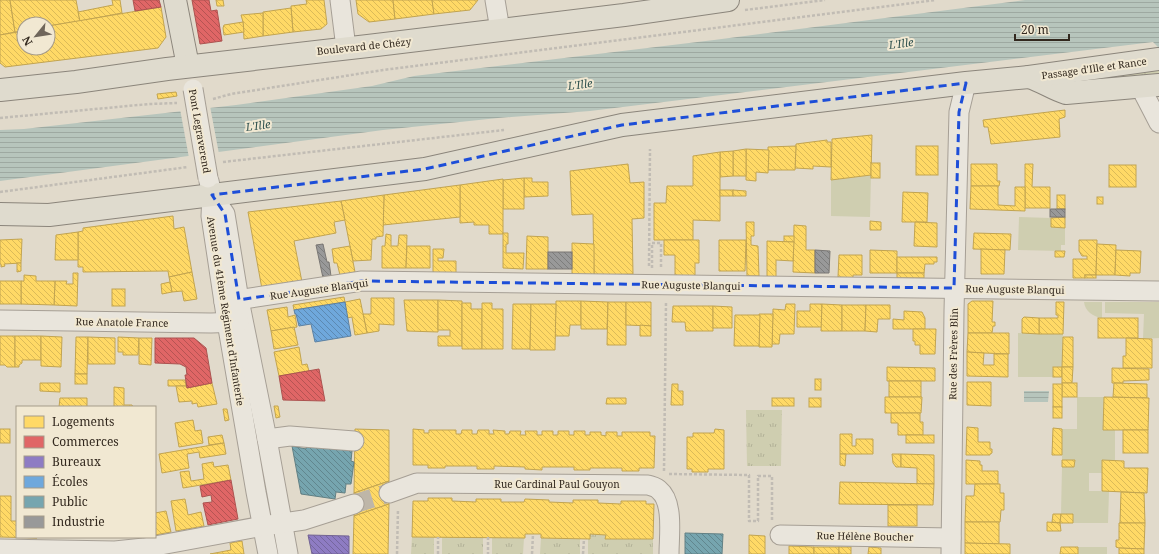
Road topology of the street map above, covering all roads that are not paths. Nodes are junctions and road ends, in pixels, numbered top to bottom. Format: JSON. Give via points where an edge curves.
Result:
{"nodes":[{"id":1,"x":175,"y":0,"type":"edge"},
{"id":2,"x":340,"y":0,"type":"edge"},
{"id":3,"x":495,"y":0,"type":"edge"},
{"id":4,"x":728,"y":0,"type":"edge"},
{"id":5,"x":655,"y":5,"type":"edge"},
{"id":6,"x":500,"y":30,"type":"junction"},
{"id":7,"x":346,"y":48,"type":"junction"},
{"id":8,"x":1159,"y":59,"type":"edge"},
{"id":9,"x":188,"y":66,"type":"junction"},
{"id":10,"x":1029,"y":77,"type":"junction"},
{"id":11,"x":966,"y":83,"type":"junction"},
{"id":12,"x":1151,"y":86,"type":"edge"},
{"id":13,"x":0,"y":90,"type":"edge"},
{"id":14,"x":1159,"y":123,"type":"edge"},
{"id":15,"x":210,"y":186,"type":"junction"},
{"id":16,"x":0,"y":214,"type":"edge"},
{"id":17,"x":954,"y":288,"type":"junction"},
{"id":18,"x":1159,"y":291,"type":"edge"},
{"id":19,"x":232,"y":301,"type":"junction"},
{"id":20,"x":0,"y":320,"type":"edge"},
{"id":21,"x":235,"y":322,"type":"junction"},
{"id":22,"x":267,"y":439,"type":"junction"},
{"id":23,"x":354,"y":441,"type":"dead end"},
{"id":24,"x":394,"y":491,"type":"tunnel mouth"},
{"id":25,"x":354,"y":504,"type":"tunnel mouth"},
{"id":26,"x":282,"y":523,"type":"junction"},
{"id":27,"x":263,"y":526,"type":"junction"},
{"id":28,"x":780,"y":535,"type":"road end"},
{"id":29,"x":951,"y":546,"type":"edge"},
{"id":30,"x":0,"y":549,"type":"edge"},
{"id":31,"x":268,"y":554,"type":"edge"},
{"id":32,"x":288,"y":554,"type":"edge"},
{"id":33,"x":669,"y":554,"type":"edge"}],
"edges":[{"from":1,"to":9,"type":"main road"},
{"from":2,"to":7,"type":"street"},
{"from":3,"to":6,"type":"street"},
{"from":4,"to":5,"type":"main road","name":"Boulevard de Chézy"},
{"from":5,"to":6,"type":"main road","name":"Boulevard de Chézy","via":[[624,15]]},
{"from":6,"to":7,"type":"main road","name":"Boulevard de Chézy"},
{"from":7,"to":9,"type":"main road","name":"Boulevard de Chézy"},
{"from":8,"to":10,"type":"main road","name":"Passage d'Ille et Rance"},
{"from":9,"to":13,"type":"main road","name":"Boulevard de Chézy"},
{"from":9,"to":15,"type":"street","name":"Pont Legraverend","bridge":true},
{"from":10,"to":11,"type":"main road","name":"Passage d'Ille et Rance"},
{"from":10,"to":12,"type":"main road","via":[[1066,93]]},
{"from":11,"to":15,"type":"main road","name":"Passage d'Ille et Rance","via":[[622,125],[425,169]]},
{"from":11,"to":17,"type":"street","name":"Rue des Frères Blin","via":[[959,112]]},
{"from":12,"to":14,"type":"street","via":[[1144,94]]},
{"from":15,"to":16,"type":"main road","name":"Passage d'Ille et Rance","via":[[49,215]]},
{"from":15,"to":19,"type":"street","name":"Avenue du 41ème Régiment d'Infanterie","via":[[211,216]]},
{"from":17,"to":18,"type":"street","name":"Rue Auguste Blanqui"},
{"from":17,"to":19,"type":"street","name":"Rue Auguste Blanqui","via":[[657,278],[362,281]]},
{"from":17,"to":29,"type":"street","name":"Rue des Frères Blin"},
{"from":19,"to":21,"type":"street","name":"Avenue du 41ème Régiment d'Infanterie"},
{"from":20,"to":21,"type":"street","name":"Rue Anatole France"},
{"from":21,"to":22,"type":"street","name":"Avenue du 41ème Régiment d'Infanterie"},
{"from":21,"to":27,"type":"street","name":"Avenue du 41ème Régiment d'Infanterie"},
{"from":22,"to":23,"type":"street","via":[[290,436]]},
{"from":22,"to":26,"type":"street","name":"Avenue du 41ème Régiment d'Infanterie"},
{"from":24,"to":33,"type":"street","name":"Rue Cardinal Paul Gouyon","via":[[417,483],[648,485],[659,489],[666,499],[669,516]]},
{"from":25,"to":26,"type":"street","via":[[304,520]]},
{"from":26,"to":27,"type":"street"},
{"from":26,"to":32,"type":"street","name":"Avenue du 41ème Régiment d'Infanterie"},
{"from":27,"to":30,"type":"street","via":[[115,551]]},
{"from":27,"to":31,"type":"street","name":"Avenue du 41ème Régiment d'Infanterie"},
{"from":28,"to":29,"type":"street","name":"Rue Hélène Boucher"}]}
